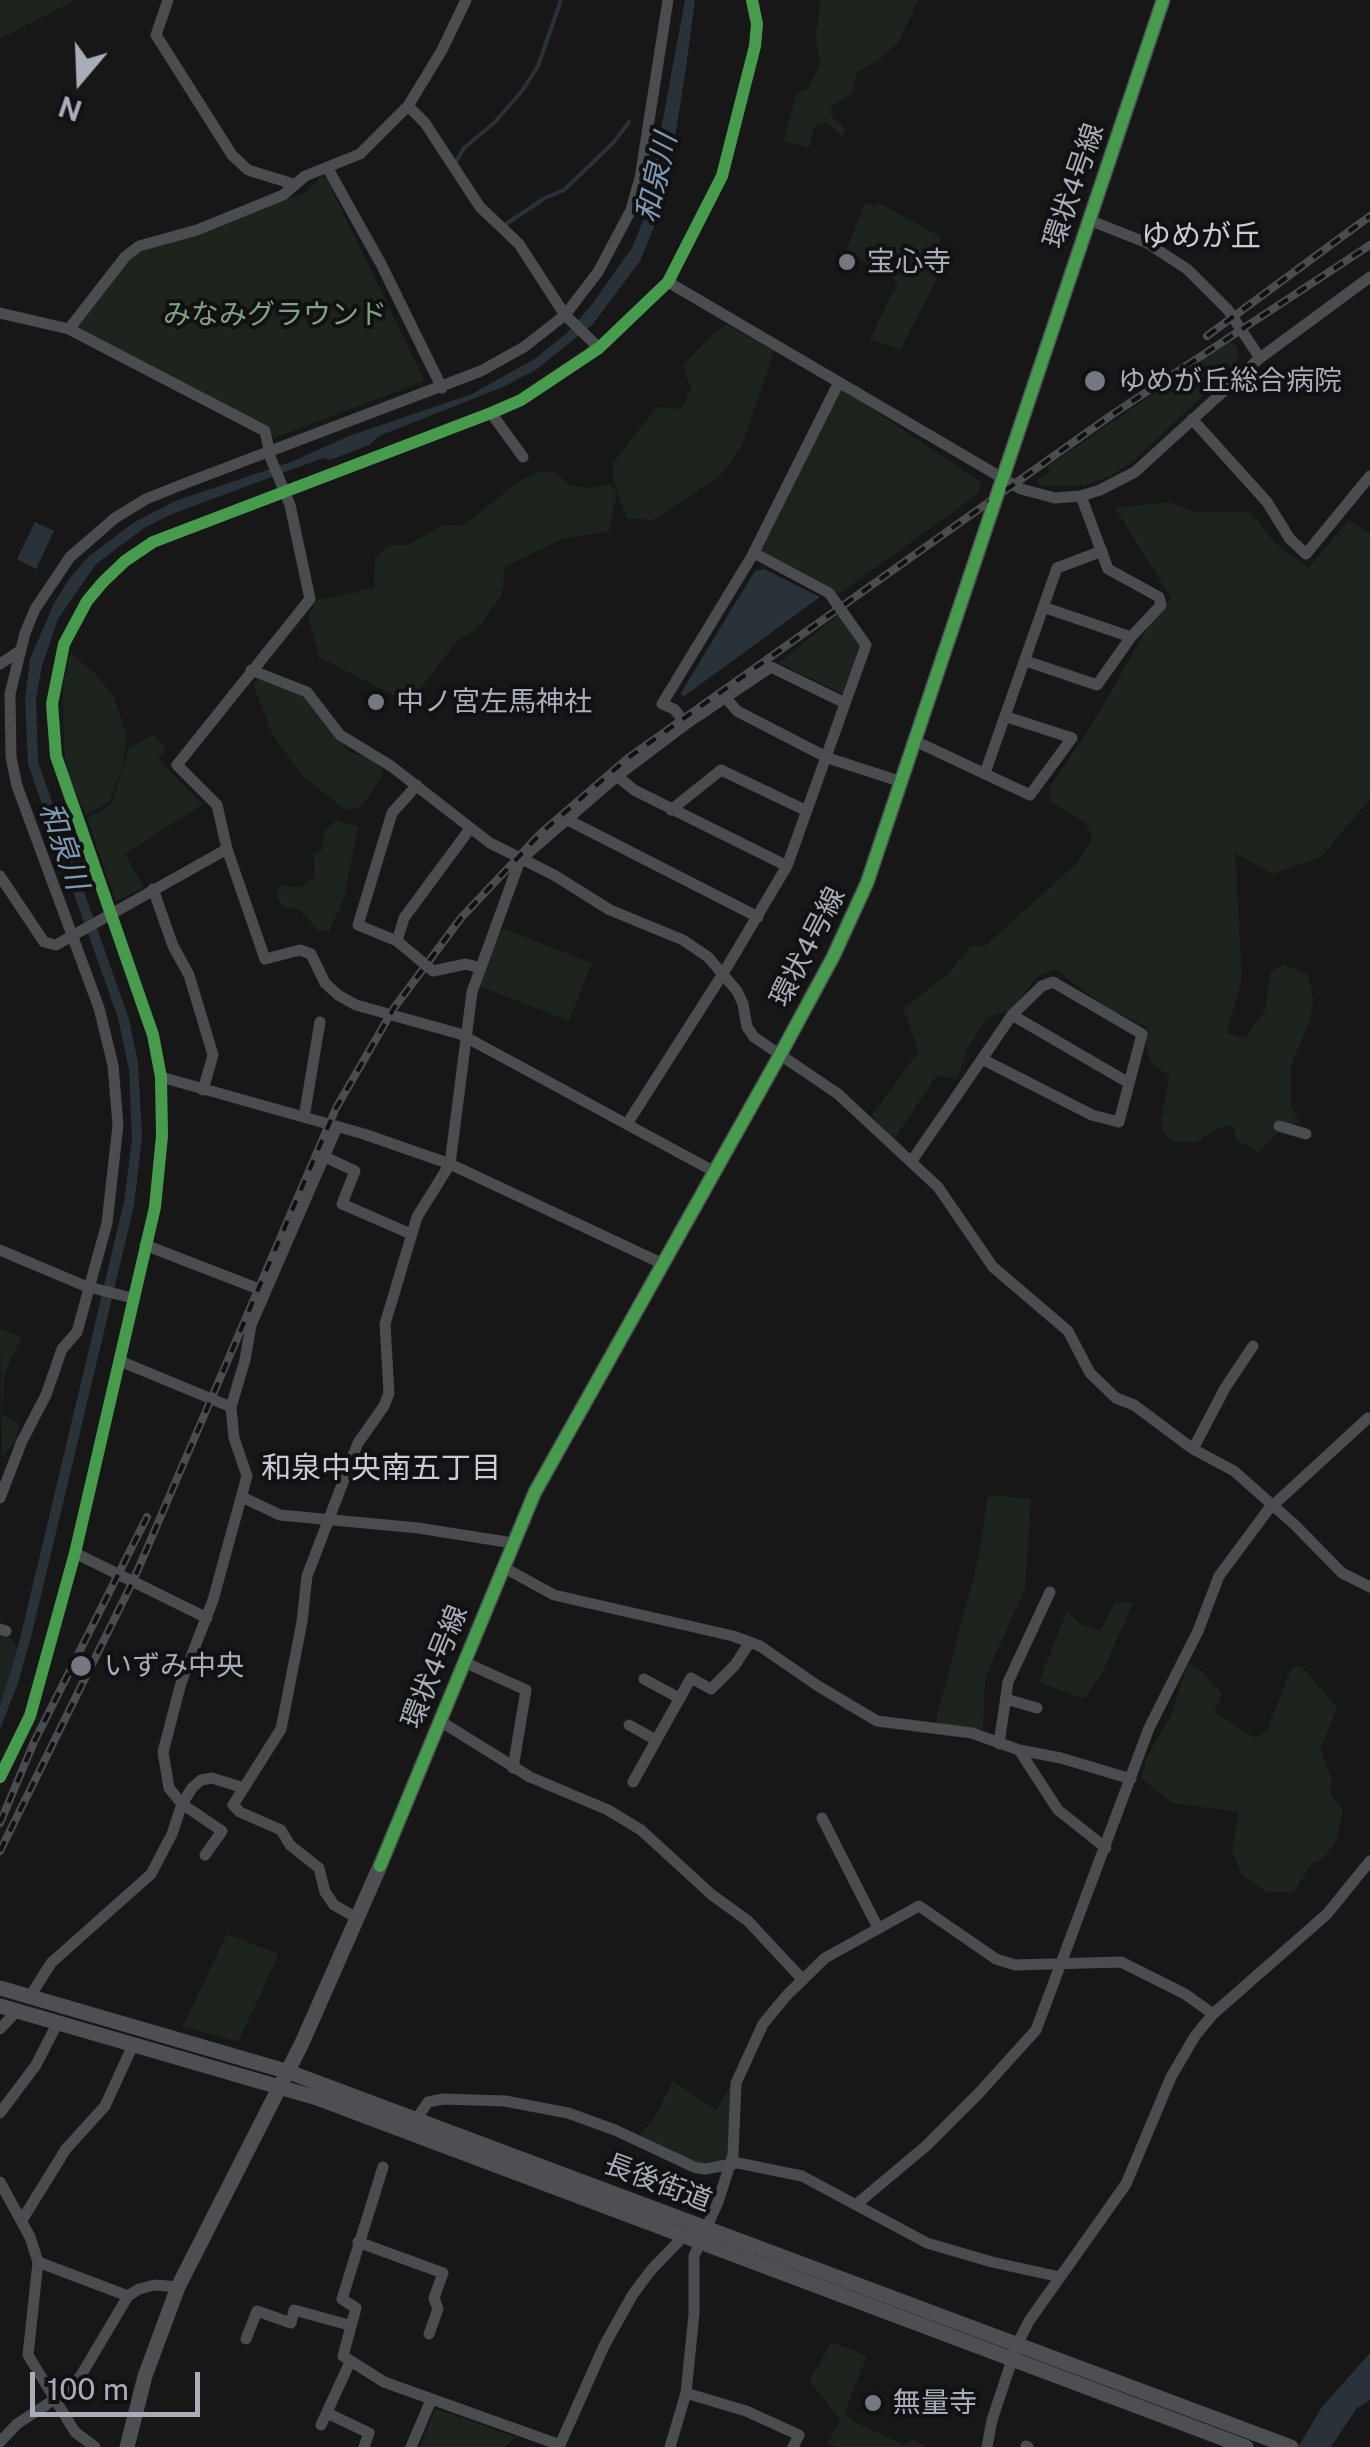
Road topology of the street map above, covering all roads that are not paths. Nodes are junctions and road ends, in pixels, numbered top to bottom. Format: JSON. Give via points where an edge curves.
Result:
{"nodes":[{"id":1,"x":168,"y":0,"type":"edge"},
{"id":2,"x":466,"y":0,"type":"edge"},
{"id":3,"x":668,"y":0,"type":"edge"},
{"id":4,"x":752,"y":0,"type":"edge"},
{"id":5,"x":1163,"y":0,"type":"edge"},
{"id":6,"x":408,"y":106,"type":"junction"},
{"id":7,"x":328,"y":169,"type":"junction"},
{"id":8,"x":293,"y":184,"type":"junction"},
{"id":9,"x":1088,"y":220,"type":"junction"},
{"id":10,"x":1370,"y":277,"type":"edge"},
{"id":11,"x":668,"y":282,"type":"junction"},
{"id":12,"x":0,"y":312,"type":"edge"},
{"id":13,"x":567,"y":317,"type":"junction"},
{"id":14,"x":69,"y":329,"type":"junction"},
{"id":15,"x":594,"y":344,"type":"junction"},
{"id":16,"x":1260,"y":358,"type":"junction"},
{"id":17,"x":839,"y":382,"type":"junction"},
{"id":18,"x":442,"y":388,"type":"junction"},
{"id":19,"x":492,"y":413,"type":"junction"},
{"id":20,"x":1192,"y":419,"type":"junction"},
{"id":21,"x":270,"y":454,"type":"junction"},
{"id":22,"x":523,"y":457,"type":"dead end"},
{"id":23,"x":1370,"y":476,"type":"edge"},
{"id":24,"x":1002,"y":478,"type":"junction"},
{"id":25,"x":283,"y":488,"type":"junction"},
{"id":26,"x":1081,"y":496,"type":"junction"},
{"id":27,"x":1102,"y":552,"type":"junction"},
{"id":28,"x":754,"y":553,"type":"junction"},
{"id":29,"x":1044,"y":606,"type":"junction"},
{"id":30,"x":1131,"y":637,"type":"junction"},
{"id":31,"x":18,"y":652,"type":"junction"},
{"id":32,"x":1026,"y":661,"type":"junction"},
{"id":33,"x":0,"y":664,"type":"edge"},
{"id":34,"x":251,"y":670,"type":"junction"},
{"id":35,"x":726,"y":698,"type":"junction"},
{"id":36,"x":846,"y":702,"type":"junction"},
{"id":37,"x":1007,"y":718,"type":"junction"},
{"id":38,"x":686,"y":724,"type":"junction"},
{"id":39,"x":915,"y":741,"type":"junction"},
{"id":40,"x":828,"y":758,"type":"junction"},
{"id":41,"x":985,"y":773,"type":"junction"},
{"id":42,"x":618,"y":776,"type":"junction"},
{"id":43,"x":902,"y":782,"type":"junction"},
{"id":44,"x":416,"y":785,"type":"junction"},
{"id":45,"x":671,"y":810,"type":"junction"},
{"id":46,"x":807,"y":811,"type":"junction"},
{"id":47,"x":566,"y":820,"type":"junction"},
{"id":48,"x":469,"y":830,"type":"junction"},
{"id":49,"x":227,"y":849,"type":"junction"},
{"id":50,"x":520,"y":860,"type":"junction"},
{"id":51,"x":787,"y":866,"type":"junction"},
{"id":52,"x":0,"y":876,"type":"edge"},
{"id":53,"x":154,"y":890,"type":"junction"},
{"id":54,"x":108,"y":915,"type":"junction"},
{"id":55,"x":758,"y":917,"type":"junction"},
{"id":56,"x":76,"y":936,"type":"junction"},
{"id":57,"x":397,"y":941,"type":"junction"},
{"id":58,"x":480,"y":968,"type":"junction"},
{"id":59,"x":724,"y":972,"type":"junction"},
{"id":60,"x":1012,"y":1015,"type":"junction"},
{"id":61,"x":320,"y":1022,"type":"dead end"},
{"id":62,"x":463,"y":1037,"type":"junction"},
{"id":63,"x":780,"y":1055,"type":"junction"},
{"id":64,"x":982,"y":1059,"type":"junction"},
{"id":65,"x":160,"y":1077,"type":"junction"},
{"id":66,"x":1129,"y":1084,"type":"junction"},
{"id":67,"x":204,"y":1090,"type":"junction"},
{"id":68,"x":304,"y":1118,"type":"junction"},
{"id":69,"x":627,"y":1124,"type":"junction"},
{"id":70,"x":1279,"y":1126,"type":"dead end"},
{"id":71,"x":337,"y":1127,"type":"junction"},
{"id":72,"x":1306,"y":1134,"type":"dead end"},
{"id":73,"x":324,"y":1156,"type":"junction"},
{"id":74,"x":911,"y":1162,"type":"junction"},
{"id":75,"x":450,"y":1164,"type":"junction"},
{"id":76,"x":715,"y":1172,"type":"junction"},
{"id":77,"x":412,"y":1234,"type":"junction"},
{"id":78,"x":145,"y":1245,"type":"junction"},
{"id":79,"x":0,"y":1250,"type":"edge"},
{"id":80,"x":662,"y":1263,"type":"junction"},
{"id":81,"x":92,"y":1288,"type":"junction"},
{"id":82,"x":264,"y":1291,"type":"junction"},
{"id":83,"x":128,"y":1296,"type":"junction"},
{"id":84,"x":1253,"y":1346,"type":"dead end"},
{"id":85,"x":120,"y":1361,"type":"junction"},
{"id":86,"x":231,"y":1408,"type":"junction"},
{"id":87,"x":1368,"y":1418,"type":"edge"},
{"id":88,"x":1193,"y":1449,"type":"junction"},
{"id":89,"x":0,"y":1498,"type":"edge"},
{"id":90,"x":242,"y":1498,"type":"junction"},
{"id":91,"x":1272,"y":1506,"type":"junction"},
{"id":92,"x":329,"y":1520,"type":"junction"},
{"id":93,"x":513,"y":1542,"type":"junction"},
{"id":94,"x":75,"y":1552,"type":"junction"},
{"id":95,"x":502,"y":1568,"type":"junction"},
{"id":96,"x":1370,"y":1587,"type":"edge"},
{"id":97,"x":1050,"y":1592,"type":"dead end"},
{"id":98,"x":207,"y":1618,"type":"junction"},
{"id":99,"x":750,"y":1642,"type":"junction"},
{"id":100,"x":464,"y":1662,"type":"junction"},
{"id":101,"x":644,"y":1679,"type":"dead end"},
{"id":102,"x":679,"y":1698,"type":"junction"},
{"id":103,"x":1006,"y":1700,"type":"junction"},
{"id":104,"x":1037,"y":1708,"type":"dead end"},
{"id":105,"x":440,"y":1721,"type":"junction"},
{"id":106,"x":629,"y":1725,"type":"dead end"},
{"id":107,"x":656,"y":1740,"type":"junction"},
{"id":108,"x":999,"y":1744,"type":"junction"},
{"id":109,"x":1019,"y":1750,"type":"junction"},
{"id":110,"x":513,"y":1768,"type":"junction"},
{"id":111,"x":0,"y":1776,"type":"edge"},
{"id":112,"x":1130,"y":1779,"type":"junction"},
{"id":113,"x":632,"y":1782,"type":"dead end"},
{"id":114,"x":244,"y":1788,"type":"junction"},
{"id":115,"x":182,"y":1804,"type":"junction"},
{"id":116,"x":822,"y":1818,"type":"dead end"},
{"id":117,"x":1106,"y":1848,"type":"junction"},
{"id":118,"x":205,"y":1856,"type":"dead end"},
{"id":119,"x":1370,"y":1861,"type":"edge"},
{"id":120,"x":356,"y":1918,"type":"junction"},
{"id":121,"x":878,"y":1928,"type":"junction"},
{"id":122,"x":1061,"y":1965,"type":"junction"},
{"id":123,"x":803,"y":1980,"type":"junction"},
{"id":124,"x":0,"y":1988,"type":"edge"},
{"id":125,"x":29,"y":1998,"type":"junction"},
{"id":126,"x":0,"y":2006,"type":"edge"},
{"id":127,"x":17,"y":2011,"type":"junction"},
{"id":128,"x":1213,"y":2014,"type":"junction"},
{"id":129,"x":58,"y":2022,"type":"junction"},
{"id":130,"x":0,"y":2029,"type":"edge"},
{"id":131,"x":133,"y":2045,"type":"junction"},
{"id":132,"x":285,"y":2079,"type":"junction"},
{"id":133,"x":0,"y":2113,"type":"edge"},
{"id":134,"x":417,"y":2118,"type":"junction"},
{"id":135,"x":730,"y":2164,"type":"junction"},
{"id":136,"x":383,"y":2168,"type":"dead end"},
{"id":137,"x":0,"y":2182,"type":"edge"},
{"id":138,"x":858,"y":2203,"type":"junction"},
{"id":139,"x":22,"y":2220,"type":"junction"},
{"id":140,"x":696,"y":2235,"type":"junction"},
{"id":141,"x":358,"y":2242,"type":"junction"},
{"id":142,"x":38,"y":2262,"type":"junction"},
{"id":143,"x":1060,"y":2278,"type":"junction"},
{"id":144,"x":178,"y":2288,"type":"junction"},
{"id":145,"x":128,"y":2296,"type":"junction"},
{"id":146,"x":349,"y":2325,"type":"junction"},
{"id":147,"x":429,"y":2334,"type":"dead end"},
{"id":148,"x":246,"y":2339,"type":"dead end"},
{"id":149,"x":1015,"y":2352,"type":"junction"},
{"id":150,"x":350,"y":2362,"type":"junction"},
{"id":151,"x":686,"y":2392,"type":"junction"},
{"id":152,"x":55,"y":2400,"type":"junction"},
{"id":153,"x":431,"y":2400,"type":"junction"},
{"id":154,"x":0,"y":2442,"type":"edge"},
{"id":155,"x":559,"y":2446,"type":"edge"},
{"id":156,"x":96,"y":2447,"type":"edge"},
{"id":157,"x":126,"y":2447,"type":"edge"},
{"id":158,"x":364,"y":2447,"type":"edge"},
{"id":159,"x":411,"y":2447,"type":"edge"},
{"id":160,"x":670,"y":2447,"type":"edge"},
{"id":161,"x":793,"y":2447,"type":"edge"},
{"id":162,"x":987,"y":2447,"type":"edge"},
{"id":163,"x":1246,"y":2447,"type":"edge"},
{"id":164,"x":1291,"y":2447,"type":"edge"}],
"edges":[{"from":1,"to":8,"type":"street","via":[[156,35],[235,158],[248,170]]},
{"from":2,"to":6,"type":"street"},
{"from":3,"to":13,"type":"street","via":[[630,210]]},
{"from":4,"to":11,"type":"street","via":[[754,46],[722,176]]},
{"from":5,"to":9,"type":"main road","name":"環状4号線"},
{"from":6,"to":7,"type":"street","via":[[360,154]]},
{"from":6,"to":13,"type":"street","via":[[480,207],[520,244]]},
{"from":7,"to":8,"type":"street"},
{"from":7,"to":18,"type":"street"},
{"from":8,"to":14,"type":"street","via":[[283,195],[131,251]]},
{"from":9,"to":16,"type":"street","via":[[1187,269],[1228,310]]},
{"from":9,"to":24,"type":"main road","name":"環状4号線"},
{"from":10,"to":16,"type":"street"},
{"from":11,"to":15,"type":"street"},
{"from":11,"to":17,"type":"street"},
{"from":12,"to":14,"type":"street"},
{"from":13,"to":15,"type":"street"},
{"from":13,"to":18,"type":"street"},
{"from":14,"to":21,"type":"street","via":[[265,432]]},
{"from":15,"to":19,"type":"street","via":[[573,366]]},
{"from":16,"to":20,"type":"street"},
{"from":17,"to":24,"type":"street"},
{"from":17,"to":28,"type":"street"},
{"from":18,"to":21,"type":"street"},
{"from":19,"to":22,"type":"street"},
{"from":19,"to":25,"type":"street"},
{"from":20,"to":23,"type":"street","via":[[1306,554]]},
{"from":20,"to":26,"type":"street","via":[[1134,472]]},
{"from":21,"to":25,"type":"street"},
{"from":21,"to":31,"type":"street","via":[[146,499],[115,518],[54,578]]},
{"from":24,"to":26,"type":"street","via":[[1040,496]]},
{"from":24,"to":39,"type":"main road","name":"環状4号線"},
{"from":25,"to":34,"type":"street","via":[[310,599]]},
{"from":25,"to":54,"type":"street","via":[[153,542],[125,561],[87,601],[64,644],[52,704],[56,756]]},
{"from":26,"to":27,"type":"street"},
{"from":27,"to":29,"type":"street","via":[[1058,568]]},
{"from":27,"to":30,"type":"street","via":[[1108,569],[1160,597],[1161,605]]},
{"from":28,"to":36,"type":"street","via":[[828,594],[866,645]]},
{"from":28,"to":38,"type":"street","via":[[662,704]]},
{"from":29,"to":30,"type":"street"},
{"from":29,"to":32,"type":"street"},
{"from":30,"to":32,"type":"street","via":[[1097,684]]},
{"from":31,"to":33,"type":"street"},
{"from":31,"to":56,"type":"street","via":[[10,694],[11,757]]},
{"from":32,"to":37,"type":"street"},
{"from":34,"to":44,"type":"street","via":[[307,692],[340,734]]},
{"from":34,"to":49,"type":"street","via":[[177,765],[218,805]]},
{"from":35,"to":36,"type":"street","via":[[771,667]]},
{"from":35,"to":38,"type":"street"},
{"from":35,"to":40,"type":"street","via":[[737,712]]},
{"from":36,"to":40,"type":"street"},
{"from":37,"to":41,"type":"street"},
{"from":37,"to":41,"type":"street","via":[[1072,738],[1030,795]]},
{"from":38,"to":42,"type":"street"},
{"from":39,"to":41,"type":"street"},
{"from":39,"to":43,"type":"main road","name":"環状4号線"},
{"from":40,"to":43,"type":"street"},
{"from":40,"to":46,"type":"street"},
{"from":42,"to":45,"type":"street"},
{"from":42,"to":47,"type":"street"},
{"from":43,"to":63,"type":"main road","name":"環状4号線","via":[[868,883]]},
{"from":44,"to":48,"type":"street"},
{"from":44,"to":57,"type":"street","via":[[392,813],[358,926]]},
{"from":45,"to":46,"type":"street","via":[[721,770]]},
{"from":45,"to":51,"type":"street"},
{"from":46,"to":51,"type":"street"},
{"from":47,"to":50,"type":"street"},
{"from":47,"to":55,"type":"street"},
{"from":48,"to":50,"type":"street"},
{"from":48,"to":57,"type":"street","via":[[404,918]]},
{"from":49,"to":53,"type":"street"},
{"from":49,"to":62,"type":"street","via":[[265,959],[300,950],[311,954],[338,996]]},
{"from":50,"to":58,"type":"street"},
{"from":50,"to":59,"type":"street","via":[[610,910],[683,940]]},
{"from":51,"to":55,"type":"street"},
{"from":52,"to":56,"type":"street","via":[[47,944]]},
{"from":53,"to":54,"type":"street"},
{"from":53,"to":67,"type":"street","via":[[213,1055]]},
{"from":54,"to":56,"type":"street"},
{"from":54,"to":65,"type":"street","via":[[148,1016]]},
{"from":55,"to":59,"type":"street"},
{"from":56,"to":81,"type":"street","via":[[113,1065],[118,1125],[112,1196]]},
{"from":57,"to":58,"type":"street","via":[[433,971]]},
{"from":58,"to":62,"type":"street"},
{"from":59,"to":63,"type":"street","via":[[741,998],[749,1032]]},
{"from":59,"to":69,"type":"street"},
{"from":60,"to":64,"type":"street"},
{"from":60,"to":66,"type":"street"},
{"from":60,"to":66,"type":"street","via":[[1054,982],[1142,1034]]},
{"from":61,"to":68,"type":"street"},
{"from":62,"to":69,"type":"street"},
{"from":62,"to":75,"type":"street"},
{"from":63,"to":74,"type":"street","via":[[838,1094]]},
{"from":63,"to":76,"type":"main road","name":"環状4号線"},
{"from":64,"to":66,"type":"street","via":[[1119,1122]]},
{"from":64,"to":74,"type":"street"},
{"from":65,"to":67,"type":"street"},
{"from":65,"to":78,"type":"street","via":[[160,1173]]},
{"from":67,"to":68,"type":"street"},
{"from":68,"to":71,"type":"street"},
{"from":69,"to":76,"type":"street"},
{"from":70,"to":72,"type":"street"},
{"from":71,"to":73,"type":"street"},
{"from":71,"to":75,"type":"street"},
{"from":73,"to":77,"type":"street","via":[[356,1172],[342,1204]]},
{"from":73,"to":82,"type":"street"},
{"from":74,"to":88,"type":"street","via":[[956,1209],[993,1267],[1068,1331],[1090,1374]]},
{"from":75,"to":77,"type":"street"},
{"from":75,"to":80,"type":"street"},
{"from":76,"to":80,"type":"main road","name":"環状4号線"},
{"from":77,"to":92,"type":"street","via":[[384,1324],[389,1393],[358,1443]]},
{"from":78,"to":82,"type":"street"},
{"from":78,"to":83,"type":"street"},
{"from":79,"to":81,"type":"street"},
{"from":80,"to":93,"type":"main road","name":"環状4号線"},
{"from":81,"to":83,"type":"street"},
{"from":81,"to":89,"type":"street"},
{"from":82,"to":86,"type":"street"},
{"from":83,"to":85,"type":"street"},
{"from":84,"to":88,"type":"street"},
{"from":85,"to":86,"type":"street"},
{"from":85,"to":94,"type":"street"},
{"from":86,"to":90,"type":"street","via":[[247,1476]]},
{"from":87,"to":91,"type":"street"},
{"from":88,"to":91,"type":"street","via":[[1234,1472]]},
{"from":90,"to":92,"type":"street","via":[[280,1515]]},
{"from":90,"to":98,"type":"street"},
{"from":91,"to":96,"type":"street","via":[[1342,1573]]},
{"from":91,"to":112,"type":"street","via":[[1219,1576]]},
{"from":92,"to":93,"type":"street"},
{"from":92,"to":114,"type":"street","via":[[307,1576],[281,1729]]},
{"from":93,"to":95,"type":"main road","name":"環状4号線"},
{"from":94,"to":98,"type":"street"},
{"from":94,"to":111,"type":"street","via":[[30,1716]]},
{"from":95,"to":99,"type":"street","via":[[554,1594]]},
{"from":95,"to":100,"type":"main road","name":"環状4号線"},
{"from":97,"to":103,"type":"street"},
{"from":98,"to":115,"type":"street","via":[[164,1752],[169,1788]]},
{"from":99,"to":102,"type":"street","via":[[711,1689],[691,1678]]},
{"from":99,"to":108,"type":"street","via":[[877,1721],[972,1733]]},
{"from":100,"to":105,"type":"main road","name":"環状4号線"},
{"from":100,"to":110,"type":"street","via":[[526,1690]]},
{"from":101,"to":102,"type":"street"},
{"from":102,"to":107,"type":"street"},
{"from":103,"to":104,"type":"street"},
{"from":103,"to":108,"type":"street"},
{"from":105,"to":110,"type":"street"},
{"from":105,"to":120,"type":"main road","name":"環状4号線"},
{"from":106,"to":107,"type":"street"},
{"from":107,"to":113,"type":"street"},
{"from":108,"to":109,"type":"street"},
{"from":109,"to":112,"type":"street"},
{"from":109,"to":117,"type":"street","via":[[1058,1810]]},
{"from":110,"to":123,"type":"street","via":[[641,1830],[748,1921]]},
{"from":112,"to":117,"type":"street"},
{"from":114,"to":115,"type":"street","via":[[223,1779],[200,1780]]},
{"from":114,"to":120,"type":"street","via":[[233,1805],[281,1830],[319,1868],[334,1904]]},
{"from":115,"to":118,"type":"street","via":[[222,1831]]},
{"from":115,"to":125,"type":"street","via":[[151,1874],[51,1964]]},
{"from":116,"to":121,"type":"street"},
{"from":117,"to":122,"type":"street"},
{"from":119,"to":128,"type":"street","via":[[1327,1914]]},
{"from":120,"to":132,"type":"main road","name":"環状4号線"},
{"from":121,"to":122,"type":"street","via":[[919,1906],[996,1959]]},
{"from":121,"to":123,"type":"street","via":[[825,1958]]},
{"from":122,"to":128,"type":"street","via":[[1121,1962]]},
{"from":122,"to":138,"type":"street","via":[[1026,2042],[926,2146]]},
{"from":123,"to":135,"type":"street","via":[[764,2024],[738,2079]]},
{"from":124,"to":125,"type":"main road","name":"長後街道"},
{"from":125,"to":132,"type":"main road","name":"長後街道"},
{"from":126,"to":127,"type":"main road","name":"長後街道"},
{"from":127,"to":129,"type":"main road","name":"長後街道"},
{"from":127,"to":130,"type":"street"},
{"from":128,"to":143,"type":"street","via":[[1171,2077],[1126,2184]]},
{"from":129,"to":131,"type":"main road","name":"長後街道"},
{"from":129,"to":133,"type":"street"},
{"from":131,"to":132,"type":"main road","name":"長後街道"},
{"from":131,"to":139,"type":"street","via":[[105,2106],[66,2149]]},
{"from":132,"to":134,"type":"main road","name":"長後街道"},
{"from":132,"to":140,"type":"main road","name":"長後街道"},
{"from":132,"to":144,"type":"main road","name":"環状4号線"},
{"from":134,"to":135,"type":"street","via":[[429,2102],[443,2099],[505,2100],[599,2124],[694,2167]]},
{"from":134,"to":140,"type":"main road","name":"長後街道"},
{"from":135,"to":138,"type":"street","via":[[802,2176]]},
{"from":135,"to":140,"type":"street"},
{"from":136,"to":141,"type":"street"},
{"from":137,"to":139,"type":"street"},
{"from":138,"to":143,"type":"street","via":[[927,2243]]},
{"from":139,"to":142,"type":"street"},
{"from":140,"to":149,"type":"main road","name":"長後街道"},
{"from":140,"to":151,"type":"street"},
{"from":140,"to":155,"type":"street","via":[[652,2269],[633,2294]]},
{"from":141,"to":146,"type":"street","via":[[342,2299],[356,2308]]},
{"from":141,"to":147,"type":"street","via":[[443,2274]]},
{"from":142,"to":145,"type":"street"},
{"from":142,"to":152,"type":"street","via":[[28,2355]]},
{"from":143,"to":149,"type":"street"},
{"from":144,"to":145,"type":"street","via":[[154,2285]]},
{"from":144,"to":157,"type":"main road","name":"環状4号線"},
{"from":145,"to":152,"type":"street","via":[[90,2363]]},
{"from":146,"to":148,"type":"street","via":[[294,2310],[291,2323],[257,2311]]},
{"from":146,"to":150,"type":"street","via":[[343,2356]]},
{"from":149,"to":162,"type":"street"},
{"from":149,"to":163,"type":"main road","name":"長後街道"},
{"from":149,"to":164,"type":"main road","name":"長後街道"},
{"from":150,"to":153,"type":"street"},
{"from":150,"to":158,"type":"street","via":[[324,2419],[369,2433]]},
{"from":151,"to":160,"type":"street"},
{"from":151,"to":161,"type":"street","via":[[799,2435]]},
{"from":152,"to":154,"type":"street"},
{"from":152,"to":156,"type":"street","via":[[75,2432]]},
{"from":153,"to":155,"type":"street"},
{"from":153,"to":159,"type":"street"}]}
